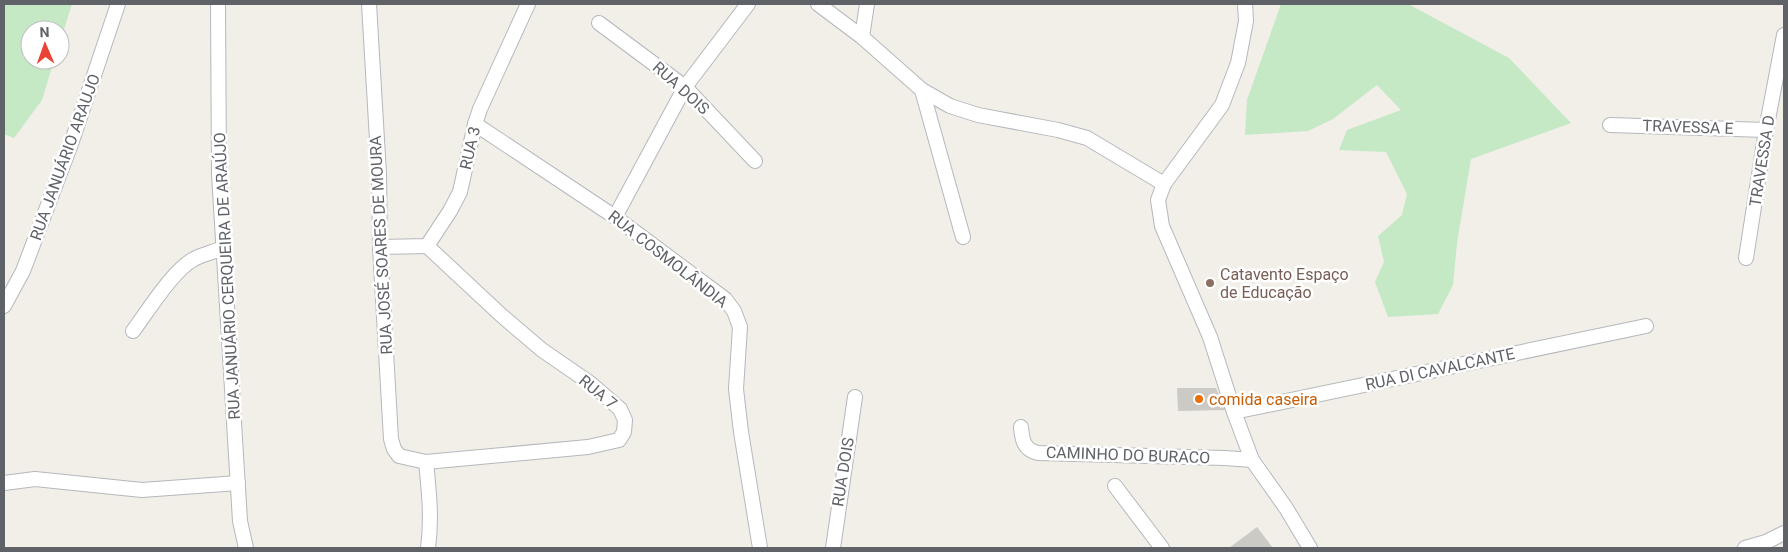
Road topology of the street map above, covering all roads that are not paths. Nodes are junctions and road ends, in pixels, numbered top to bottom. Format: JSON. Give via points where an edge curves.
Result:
{"nodes":[{"id":1,"x":118,"y":4,"type":"edge"},
{"id":2,"x":218,"y":4,"type":"edge"},
{"id":3,"x":369,"y":4,"type":"edge"},
{"id":4,"x":528,"y":4,"type":"edge"},
{"id":5,"x":748,"y":4,"type":"edge"},
{"id":6,"x":818,"y":4,"type":"edge"},
{"id":7,"x":867,"y":4,"type":"edge"},
{"id":8,"x":1245,"y":4,"type":"edge"},
{"id":9,"x":599,"y":23,"type":"dead end"},
{"id":10,"x":1784,"y":35,"type":"edge"},
{"id":11,"x":862,"y":37,"type":"junction"},
{"id":12,"x":685,"y":87,"type":"junction"},
{"id":13,"x":922,"y":90,"type":"junction"},
{"id":14,"x":475,"y":124,"type":"junction"},
{"id":15,"x":1610,"y":125,"type":"dead end"},
{"id":16,"x":1766,"y":130,"type":"junction"},
{"id":17,"x":755,"y":161,"type":"dead end"},
{"id":18,"x":1164,"y":184,"type":"junction"},
{"id":19,"x":615,"y":217,"type":"junction"},
{"id":20,"x":963,"y":238,"type":"dead end"},
{"id":21,"x":427,"y":246,"type":"junction"},
{"id":22,"x":380,"y":247,"type":"junction"},
{"id":23,"x":224,"y":248,"type":"junction"},
{"id":24,"x":1746,"y":258,"type":"dead end"},
{"id":25,"x":4,"y":306,"type":"edge"},
{"id":26,"x":1646,"y":326,"type":"dead end"},
{"id":27,"x":133,"y":331,"type":"dead end"},
{"id":28,"x":855,"y":397,"type":"dead end"},
{"id":29,"x":1234,"y":412,"type":"junction"},
{"id":30,"x":1021,"y":427,"type":"dead end"},
{"id":31,"x":1252,"y":460,"type":"junction"},
{"id":32,"x":426,"y":462,"type":"junction"},
{"id":33,"x":4,"y":483,"type":"edge"},
{"id":34,"x":238,"y":483,"type":"junction"},
{"id":35,"x":1115,"y":486,"type":"dead end"},
{"id":36,"x":1784,"y":534,"type":"edge"},
{"id":37,"x":246,"y":548,"type":"edge"},
{"id":38,"x":428,"y":548,"type":"edge"},
{"id":39,"x":760,"y":548,"type":"edge"},
{"id":40,"x":833,"y":548,"type":"edge"},
{"id":41,"x":1162,"y":548,"type":"edge"},
{"id":42,"x":1310,"y":548,"type":"edge"},
{"id":43,"x":1745,"y":548,"type":"edge"}],
"edges":[{"from":1,"to":25,"type":"street","name":"RUA JANUÁRIO ARAUJO","via":[[71,144],[23,271]]},
{"from":2,"to":23,"type":"street","name":"RUA JANUÁRIO CERQUEIRA DE ARAÚJO","via":[[219,174]]},
{"from":3,"to":22,"type":"street","name":"RUA JOSÉ SOARES DE MOURA"},
{"from":4,"to":14,"type":"street","name":"RUA 3"},
{"from":5,"to":12,"type":"street"},
{"from":6,"to":11,"type":"street"},
{"from":7,"to":11,"type":"street"},
{"from":8,"to":18,"type":"street","via":[[1246,21],[1238,63],[1222,105]]},
{"from":9,"to":12,"type":"street","name":"RUA DOIS"},
{"from":10,"to":16,"type":"street","name":"TRAVESSA D"},
{"from":11,"to":13,"type":"street"},
{"from":12,"to":17,"type":"street","name":"RUA DOIS"},
{"from":12,"to":19,"type":"street"},
{"from":13,"to":18,"type":"street","via":[[950,106],[978,115],[1088,138]]},
{"from":13,"to":20,"type":"street"},
{"from":14,"to":19,"type":"street","name":"RUA COSMOLÂNDIA"},
{"from":14,"to":21,"type":"street","name":"RUA 3","via":[[460,192]]},
{"from":15,"to":16,"type":"street","name":"TRAVESSA E"},
{"from":16,"to":24,"type":"street","name":"TRAVESSA D"},
{"from":18,"to":29,"type":"street","via":[[1158,200],[1162,226],[1210,337]]},
{"from":19,"to":39,"type":"street","name":"RUA COSMOLÂNDIA","via":[[725,299],[734,311],[740,327],[737,398]]},
{"from":21,"to":22,"type":"street"},
{"from":21,"to":32,"type":"street","name":"RUA 7","via":[[500,315],[620,409],[625,420],[619,440],[596,445]]},
{"from":22,"to":32,"type":"street","name":"RUA JOSÉ SOARES DE MOURA","via":[[391,439],[399,456]]},
{"from":23,"to":27,"type":"street","via":[[193,259],[183,267]]},
{"from":23,"to":34,"type":"street","name":"RUA JANUÁRIO CERQUEIRA DE ARAÚJO"},
{"from":26,"to":29,"type":"street","name":"RUA DI CAVALCANTE"},
{"from":28,"to":40,"type":"street","name":"RUA DOIS"},
{"from":29,"to":31,"type":"street"},
{"from":30,"to":31,"type":"street","name":"CAMINHO DO BURACO","via":[[1022,437],[1031,452]]},
{"from":31,"to":42,"type":"street"},
{"from":32,"to":38,"type":"street","via":[[430,505]]},
{"from":33,"to":34,"type":"street","via":[[36,479],[142,490]]},
{"from":34,"to":37,"type":"street","name":"RUA JANUÁRIO CERQUEIRA DE ARAÚJO","via":[[240,521]]},
{"from":35,"to":41,"type":"street"},
{"from":36,"to":43,"type":"street"}]}
